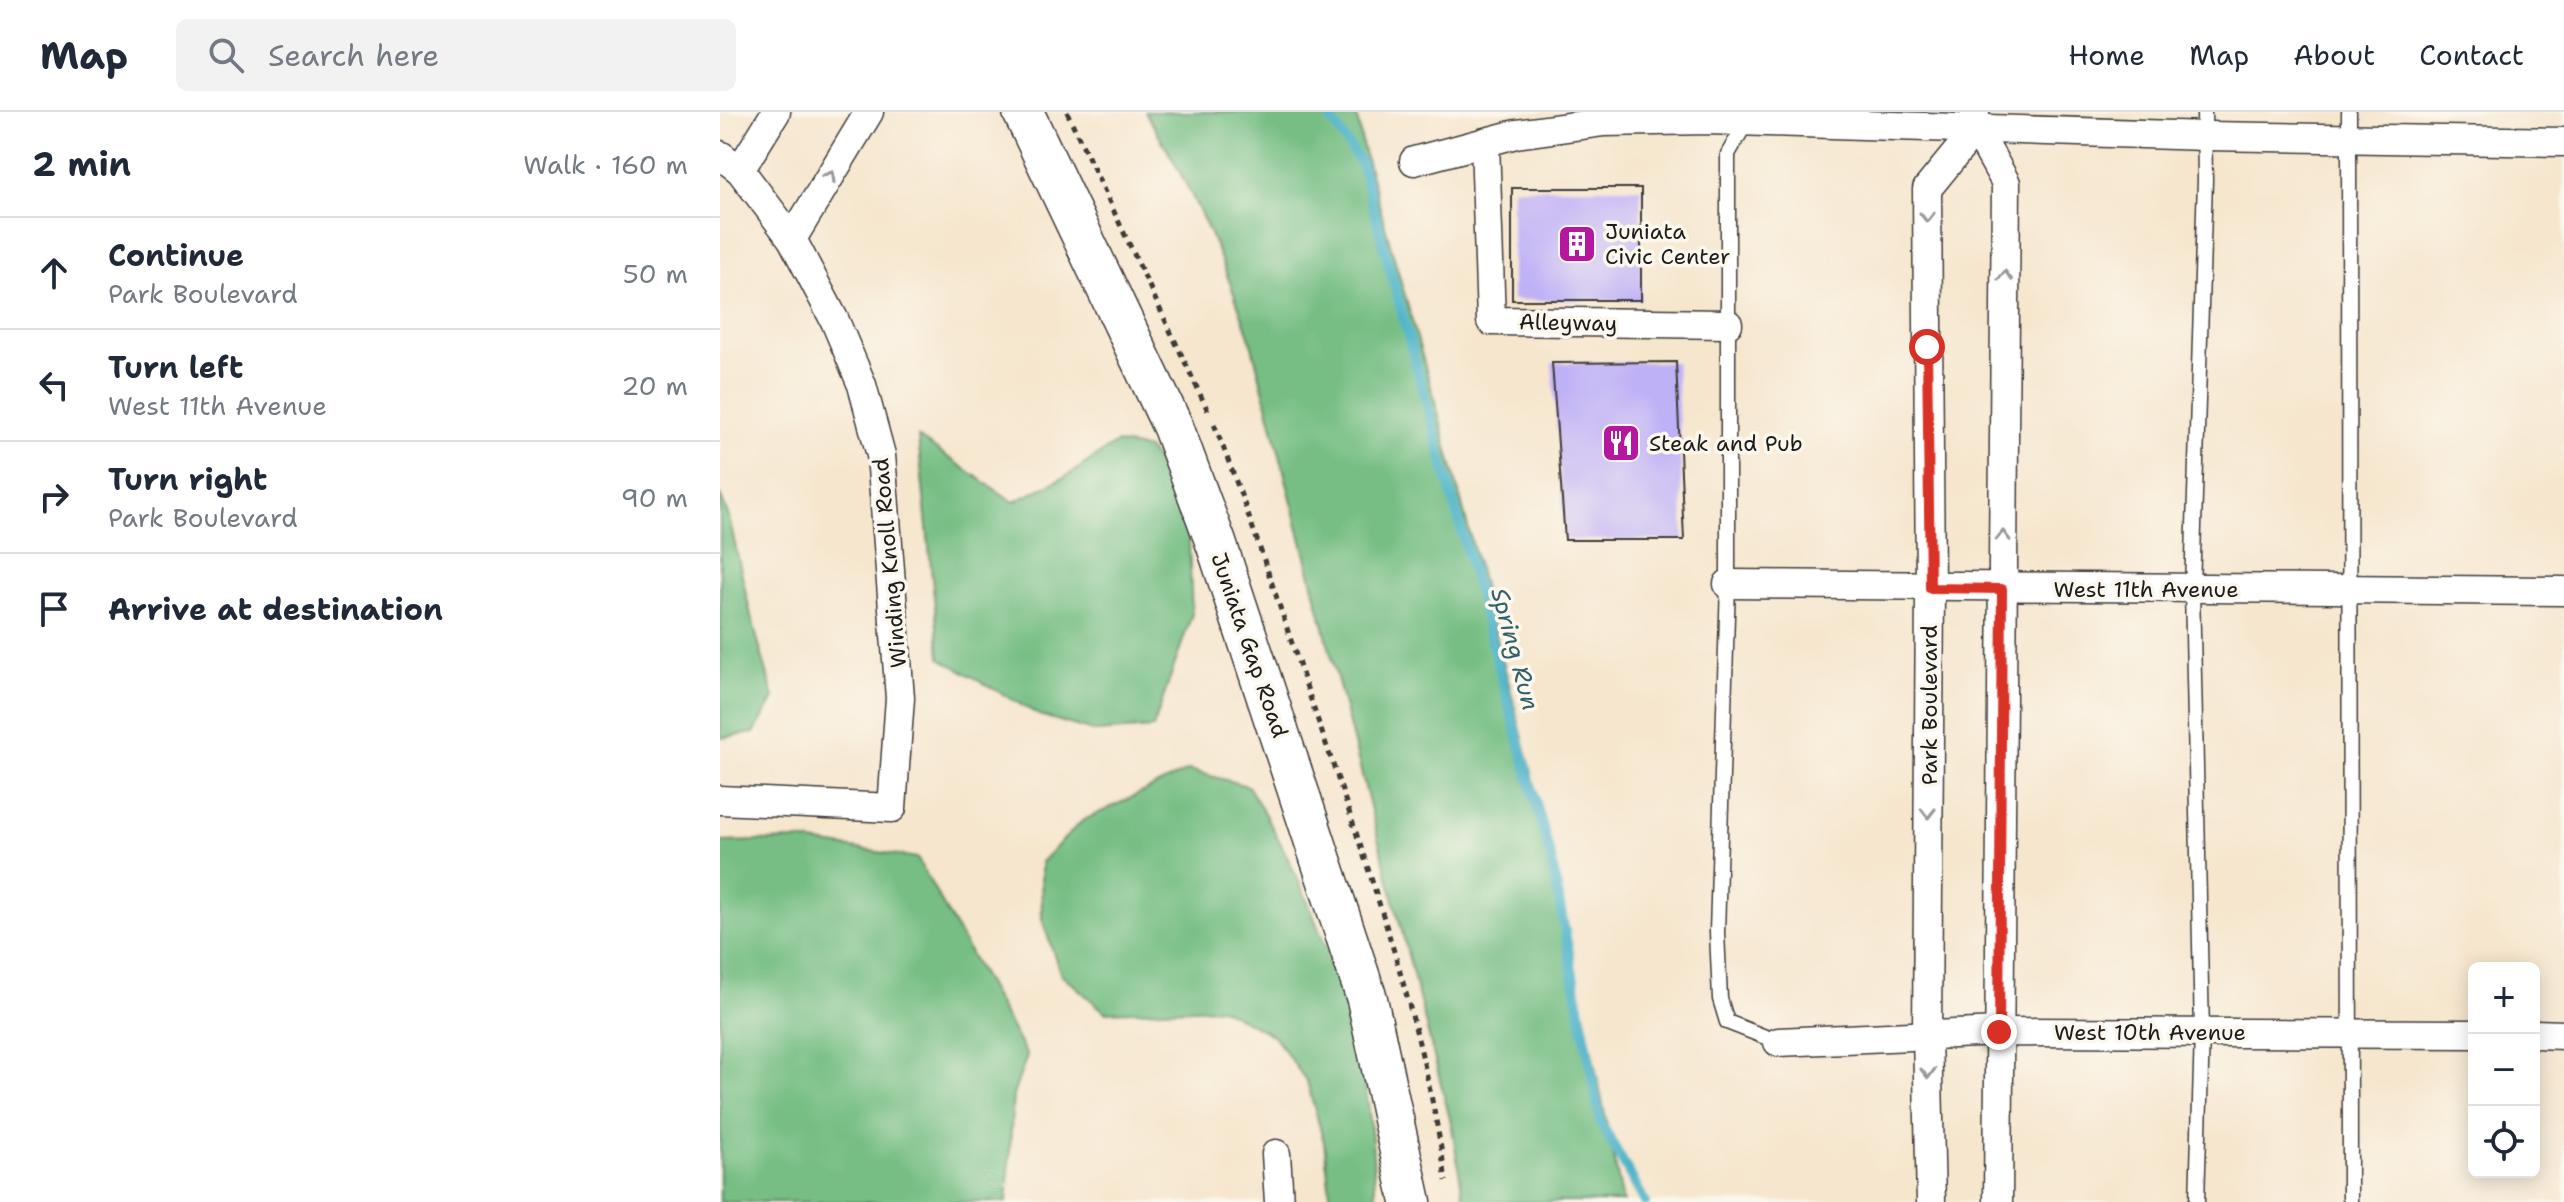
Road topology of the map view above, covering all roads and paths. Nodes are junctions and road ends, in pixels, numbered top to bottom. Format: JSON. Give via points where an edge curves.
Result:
{"nodes":[{"id":1,"x":776,"y":112,"type":"edge"},
{"id":2,"x":869,"y":112,"type":"edge"},
{"id":3,"x":1023,"y":112,"type":"edge"},
{"id":4,"x":1975,"y":120,"type":"edge"},
{"id":5,"x":1747,"y":121,"type":"junction"},
{"id":6,"x":2205,"y":124,"type":"edge"},
{"id":7,"x":2351,"y":125,"type":"edge"},
{"id":8,"x":1485,"y":142,"type":"junction"},
{"id":9,"x":2564,"y":142,"type":"edge"},
{"id":10,"x":1414,"y":161,"type":"dead end"},
{"id":11,"x":730,"y":163,"type":"edge"},
{"id":12,"x":792,"y":239,"type":"junction"},
{"id":13,"x":1728,"y":324,"type":"junction"},
{"id":14,"x":1728,"y":584,"type":"junction"},
{"id":15,"x":1930,"y":588,"type":"junction"},
{"id":16,"x":2002,"y":589,"type":"junction"},
{"id":17,"x":2192,"y":589,"type":"junction"},
{"id":18,"x":2351,"y":590,"type":"junction"},
{"id":19,"x":2564,"y":591,"type":"edge"},
{"id":20,"x":720,"y":800,"type":"edge"},
{"id":21,"x":1999,"y":1032,"type":"junction"},
{"id":22,"x":2202,"y":1032,"type":"junction"},
{"id":23,"x":2352,"y":1033,"type":"junction"},
{"id":24,"x":2468,"y":1034,"type":"edge"},
{"id":25,"x":2540,"y":1034,"type":"edge"},
{"id":26,"x":1927,"y":1035,"type":"junction"},
{"id":27,"x":2564,"y":1035,"type":"edge"},
{"id":28,"x":1778,"y":1042,"type":"joint"},
{"id":29,"x":1276,"y":1154,"type":"dead end"},
{"id":30,"x":1279,"y":1202,"type":"edge"},
{"id":31,"x":1411,"y":1202,"type":"edge"},
{"id":32,"x":1931,"y":1202,"type":"edge"},
{"id":33,"x":1998,"y":1202,"type":"edge"},
{"id":34,"x":2197,"y":1202,"type":"edge"},
{"id":35,"x":2350,"y":1202,"type":"edge"}],
"edges":[{"from":1,"to":11,"type":"street","name":"Winding Knoll Road"},
{"from":12,"to":2,"type":"street","one_way":true},
{"from":3,"to":31,"type":"main road","name":"Juniata Gap Road","via":[[1173,427],[1216,543],[1367,999]]},
{"from":4,"to":5,"type":"street"},
{"from":4,"to":6,"type":"street"},
{"from":4,"to":15,"type":"street","name":"Park Boulevard","one_way":true,"via":[[1927,189]]},
{"from":16,"to":4,"type":"street","one_way":true,"via":[[2006,183]]},
{"from":5,"to":8,"type":"street","via":[[1604,122]]},
{"from":5,"to":13,"type":"lane","via":[[1728,154]]},
{"from":6,"to":7,"type":"street"},
{"from":6,"to":17,"type":"lane"},
{"from":7,"to":9,"type":"street"},
{"from":7,"to":18,"type":"lane"},
{"from":8,"to":10,"type":"street"},
{"from":8,"to":13,"type":"street","name":"Alleyway","via":[[1491,321]]},
{"from":11,"to":12,"type":"street","name":"Winding Knoll Road"},
{"from":12,"to":20,"type":"street","name":"Winding Knoll Road","via":[[857,372],[881,455],[900,698],[892,808]]},
{"from":13,"to":14,"type":"lane"},
{"from":14,"to":15,"type":"street","name":"West 11th Avenue"},
{"from":14,"to":28,"type":"lane","via":[[1717,932],[1720,999],[1727,1022]]},
{"from":15,"to":16,"type":"street","name":"West 11th Avenue"},
{"from":15,"to":26,"type":"street","name":"Park Boulevard","one_way":true},
{"from":16,"to":17,"type":"street","name":"West 11th Avenue"},
{"from":16,"to":21,"type":"street"},
{"from":17,"to":18,"type":"street","name":"West 11th Avenue"},
{"from":17,"to":22,"type":"lane"},
{"from":18,"to":19,"type":"street","name":"West 11th Avenue"},
{"from":18,"to":23,"type":"lane"},
{"from":21,"to":22,"type":"street","name":"West 10th Avenue"},
{"from":21,"to":26,"type":"street","name":"West 10th Avenue"},
{"from":21,"to":33,"type":"street"},
{"from":22,"to":23,"type":"street","name":"West 10th Avenue"},
{"from":22,"to":34,"type":"lane"},
{"from":23,"to":24,"type":"street","name":"West 10th Avenue"},
{"from":23,"to":35,"type":"lane"},
{"from":25,"to":27,"type":"street"},
{"from":26,"to":28,"type":"street","name":"West 10th Avenue"},
{"from":26,"to":32,"type":"street","name":"Park Boulevard","one_way":true},
{"from":29,"to":30,"type":"street"}]}
